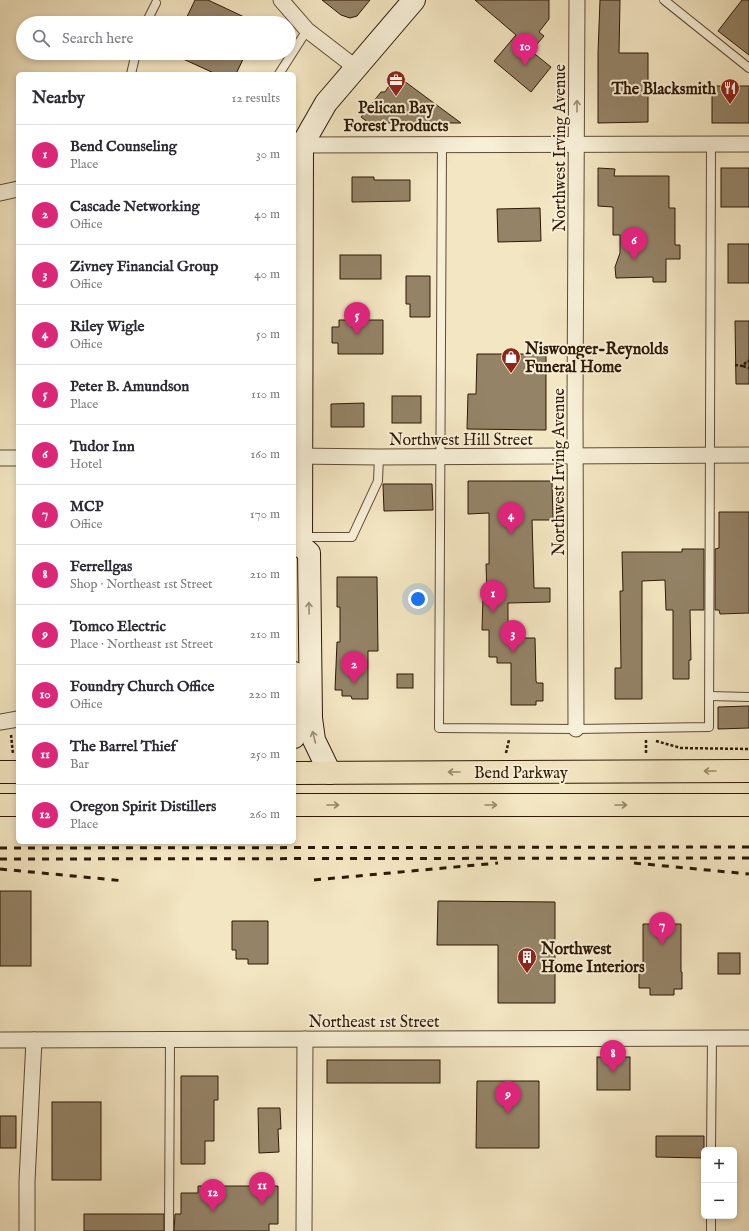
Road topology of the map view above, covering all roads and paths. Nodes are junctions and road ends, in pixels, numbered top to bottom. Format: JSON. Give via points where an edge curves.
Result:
{"nodes":[{"id":1,"x":281,"y":0,"type":"edge"},
{"id":2,"x":414,"y":0,"type":"edge"},
{"id":3,"x":577,"y":0,"type":"edge"},
{"id":4,"x":664,"y":0,"type":"edge"},
{"id":5,"x":156,"y":3,"type":"dead end"},
{"id":6,"x":150,"y":16,"type":"edge"},
{"id":7,"x":295,"y":16,"type":"edge"},
{"id":8,"x":296,"y":17,"type":"edge"},
{"id":9,"x":307,"y":30,"type":"junction"},
{"id":10,"x":296,"y":47,"type":"edge"},
{"id":11,"x":134,"y":60,"type":"edge"},
{"id":12,"x":287,"y":60,"type":"edge"},
{"id":13,"x":355,"y":67,"type":"junction"},
{"id":14,"x":749,"y":68,"type":"edge"},
{"id":15,"x":131,"y":72,"type":"edge"},
{"id":16,"x":279,"y":72,"type":"edge"},
{"id":17,"x":711,"y":144,"type":"junction"},
{"id":18,"x":749,"y":144,"type":"edge"},
{"id":19,"x":298,"y":145,"type":"edge"},
{"id":20,"x":442,"y":145,"type":"junction"},
{"id":21,"x":577,"y":145,"type":"junction"},
{"id":22,"x":16,"y":189,"type":"edge"},
{"id":23,"x":0,"y":193,"type":"edge"},
{"id":24,"x":749,"y":361,"type":"edge"},
{"id":25,"x":735,"y":365,"type":"dead end"},
{"id":26,"x":743,"y":366,"type":"junction"},
{"id":27,"x":749,"y":368,"type":"edge"},
{"id":28,"x":711,"y":454,"type":"junction"},
{"id":29,"x":749,"y":455,"type":"edge"},
{"id":30,"x":297,"y":456,"type":"edge"},
{"id":31,"x":576,"y":456,"type":"junction"},
{"id":32,"x":379,"y":457,"type":"junction"},
{"id":33,"x":440,"y":457,"type":"junction"},
{"id":34,"x":0,"y":458,"type":"edge"},
{"id":35,"x":16,"y":458,"type":"edge"},
{"id":36,"x":299,"y":545,"type":"edge"},
{"id":37,"x":710,"y":696,"type":"junction"},
{"id":38,"x":749,"y":697,"type":"edge"},
{"id":39,"x":9,"y":721,"type":"edge"},
{"id":40,"x":512,"y":728,"type":"junction"},
{"id":41,"x":646,"y":728,"type":"junction"},
{"id":42,"x":576,"y":729,"type":"junction"},
{"id":43,"x":650,"y":740,"type":"dead end"},
{"id":44,"x":654,"y":740,"type":"dead end"},
{"id":45,"x":749,"y":749,"type":"edge"},
{"id":46,"x":749,"y":771,"type":"edge"},
{"id":47,"x":11,"y":772,"type":"edge"},
{"id":48,"x":501,"y":772,"type":"junction"},
{"id":49,"x":296,"y":773,"type":"edge"},
{"id":50,"x":330,"y":773,"type":"junction"},
{"id":51,"x":0,"y":805,"type":"edge"},
{"id":52,"x":16,"y":805,"type":"edge"},
{"id":53,"x":296,"y":805,"type":"edge"},
{"id":54,"x":749,"y":805,"type":"edge"},
{"id":55,"x":712,"y":1038,"type":"junction"},
{"id":56,"x":749,"y":1038,"type":"edge"},
{"id":57,"x":170,"y":1039,"type":"junction"},
{"id":58,"x":304,"y":1039,"type":"junction"},
{"id":59,"x":0,"y":1040,"type":"edge"},
{"id":60,"x":34,"y":1040,"type":"junction"},
{"id":61,"x":711,"y":1147,"type":"edge"},
{"id":62,"x":711,"y":1219,"type":"edge"},
{"id":63,"x":27,"y":1231,"type":"edge"},
{"id":64,"x":169,"y":1231,"type":"edge"},
{"id":65,"x":304,"y":1231,"type":"edge"},
{"id":66,"x":711,"y":1231,"type":"edge"}],
"edges":[{"from":1,"to":7,"type":"street"},
{"from":2,"to":13,"type":"street"},
{"from":21,"to":3,"type":"street","name":"Northwest Irving Avenue","one_way":true},
{"from":4,"to":14,"type":"lane"},
{"from":5,"to":6,"type":"lane"},
{"from":8,"to":9,"type":"street"},
{"from":9,"to":10,"type":"lane"},
{"from":9,"to":13,"type":"street"},
{"from":11,"to":15,"type":"lane"},
{"from":12,"to":16,"type":"lane"},
{"from":13,"to":19,"type":"street","via":[[326,103]]},
{"from":17,"to":18,"type":"street"},
{"from":17,"to":21,"type":"street"},
{"from":17,"to":28,"type":"lane"},
{"from":19,"to":20,"type":"street"},
{"from":19,"to":30,"type":"street"},
{"from":20,"to":21,"type":"street"},
{"from":20,"to":33,"type":"lane"},
{"from":21,"to":31,"type":"street","name":"Northwest Irving Avenue"},
{"from":22,"to":23,"type":"street"},
{"from":24,"to":26,"type":"path"},
{"from":25,"to":26,"type":"path"},
{"from":26,"to":27,"type":"path"},
{"from":28,"to":29,"type":"street","name":"Northwest Hill Street"},
{"from":28,"to":31,"type":"street","name":"Northwest Hill Street"},
{"from":28,"to":37,"type":"lane"},
{"from":30,"to":32,"type":"street","name":"Northwest Hill Street"},
{"from":30,"to":36,"type":"street"},
{"from":31,"to":33,"type":"street","name":"Northwest Hill Street"},
{"from":31,"to":42,"type":"street","name":"Northwest Irving Avenue"},
{"from":32,"to":33,"type":"street","name":"Northwest Hill Street"},
{"from":32,"to":36,"type":"lane","via":[[378,481],[352,537]]},
{"from":33,"to":40,"type":"lane","via":[[439,728]]},
{"from":34,"to":35,"type":"street"},
{"from":50,"to":36,"type":"street","one_way":true,"via":[[314,740],[311,718],[309,553]]},
{"from":37,"to":38,"type":"lane"},
{"from":37,"to":41,"type":"lane","via":[[709,727]]},
{"from":39,"to":47,"type":"path"},
{"from":40,"to":42,"type":"lane"},
{"from":40,"to":48,"type":"path"},
{"from":41,"to":42,"type":"lane"},
{"from":41,"to":43,"type":"path","via":[[646,740]]},
{"from":44,"to":45,"type":"path","via":[[681,748]]},
{"from":46,"to":48,"type":"highway","name":"Bend Parkway","one_way":true},
{"from":48,"to":50,"type":"highway","name":"Bend Parkway","one_way":true},
{"from":49,"to":50,"type":"highway","name":"Bend Parkway"},
{"from":51,"to":52,"type":"highway"},
{"from":53,"to":54,"type":"highway","name":"Bend Parkway","one_way":true},
{"from":55,"to":56,"type":"street","name":"Northeast 1st Street"},
{"from":55,"to":58,"type":"street","name":"Northeast 1st Street"},
{"from":55,"to":61,"type":"lane"},
{"from":57,"to":58,"type":"street","name":"Northeast 1st Street"},
{"from":57,"to":60,"type":"street","name":"Northeast 1st Street"},
{"from":57,"to":64,"type":"lane"},
{"from":58,"to":65,"type":"street"},
{"from":59,"to":60,"type":"street","name":"Northeast 1st Street"},
{"from":60,"to":63,"type":"street"},
{"from":62,"to":66,"type":"lane"}]}
